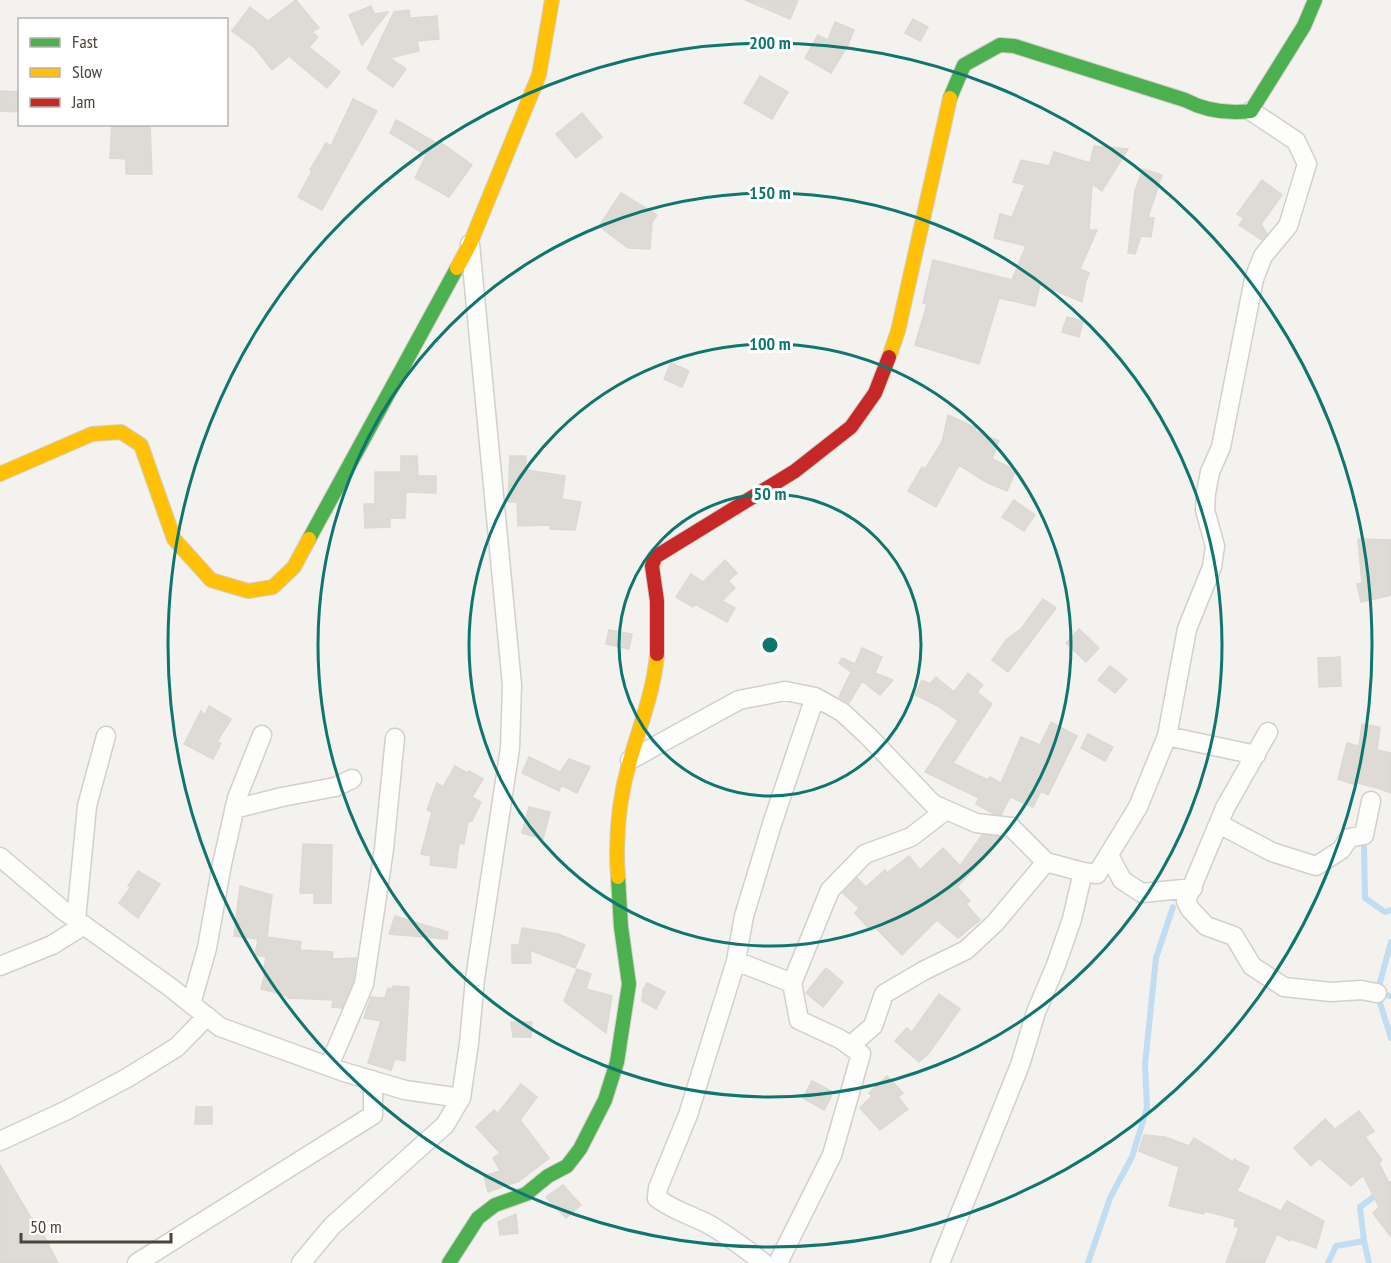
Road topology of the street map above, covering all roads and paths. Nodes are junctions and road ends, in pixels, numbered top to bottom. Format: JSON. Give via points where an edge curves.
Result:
{"nodes":[{"id":1,"x":552,"y":0,"type":"edge"},
{"id":2,"x":1315,"y":0,"type":"edge"},
{"id":3,"x":1251,"y":111,"type":"junction"},
{"id":4,"x":470,"y":244,"type":"junction"},
{"id":5,"x":0,"y":474,"type":"edge"},
{"id":6,"x":815,"y":697,"type":"junction"},
{"id":7,"x":1268,"y":732,"type":"dead end"},
{"id":8,"x":262,"y":735,"type":"dead end"},
{"id":9,"x":106,"y":736,"type":"dead end"},
{"id":10,"x":1167,"y":736,"type":"junction"},
{"id":11,"x":395,"y":738,"type":"dead end"},
{"id":12,"x":1256,"y":754,"type":"junction"},
{"id":13,"x":630,"y":760,"type":"junction"},
{"id":14,"x":352,"y":778,"type":"dead end"},
{"id":15,"x":1371,"y":801,"type":"dead end"},
{"id":16,"x":234,"y":809,"type":"junction"},
{"id":17,"x":946,"y":810,"type":"junction"},
{"id":18,"x":1219,"y":824,"type":"junction"},
{"id":19,"x":1108,"y":855,"type":"junction"},
{"id":20,"x":0,"y":857,"type":"edge"},
{"id":21,"x":1046,"y":862,"type":"junction"},
{"id":22,"x":1083,"y":872,"type":"junction"},
{"id":23,"x":1193,"y":888,"type":"junction"},
{"id":24,"x":80,"y":922,"type":"junction"},
{"id":25,"x":736,"y":961,"type":"junction"},
{"id":26,"x":0,"y":966,"type":"edge"},
{"id":27,"x":792,"y":983,"type":"junction"},
{"id":28,"x":1377,"y":993,"type":"dead end"},
{"id":29,"x":191,"y":1004,"type":"junction"},
{"id":30,"x":207,"y":1016,"type":"junction"},
{"id":31,"x":850,"y":1046,"type":"junction"},
{"id":32,"x":329,"y":1066,"type":"junction"},
{"id":33,"x":373,"y":1080,"type":"junction"},
{"id":34,"x":461,"y":1098,"type":"junction"},
{"id":35,"x":0,"y":1141,"type":"edge"},
{"id":36,"x":137,"y":1263,"type":"edge"},
{"id":37,"x":301,"y":1263,"type":"edge"},
{"id":38,"x":449,"y":1263,"type":"edge"},
{"id":39,"x":764,"y":1263,"type":"edge"},
{"id":40,"x":778,"y":1263,"type":"edge"},
{"id":41,"x":940,"y":1263,"type":"edge"}],
"edges":[{"from":1,"to":4,"type":"street","via":[[539,75]]},
{"from":2,"to":3,"type":"street","via":[[1304,26]]},
{"from":3,"to":10,"type":"street","via":[[1296,141],[1307,164],[1288,225],[1263,256],[1254,279],[1221,447],[1206,492],[1205,510],[1215,546],[1212,567],[1187,629]]},
{"from":3,"to":13,"type":"street","via":[[1236,114],[1200,109],[1185,100],[1014,46],[1000,45],[964,65],[950,97],[898,331],[875,393],[851,427],[795,471],[655,557],[655,678]]},
{"from":4,"to":5,"type":"street","via":[[294,567],[273,587],[248,591],[212,580],[174,539],[141,445],[121,432],[92,434]]},
{"from":4,"to":34,"type":"street","via":[[512,685],[510,748]]},
{"from":6,"to":13,"type":"street","via":[[785,691],[739,700]]},
{"from":6,"to":17,"type":"street","via":[[842,712],[933,804]]},
{"from":6,"to":25,"type":"street","via":[[744,916]]},
{"from":7,"to":12,"type":"street"},
{"from":8,"to":16,"type":"street"},
{"from":9,"to":24,"type":"street","via":[[87,806]]},
{"from":10,"to":12,"type":"street"},
{"from":10,"to":19,"type":"street","via":[[1138,807]]},
{"from":11,"to":32,"type":"street","via":[[364,984]]},
{"from":12,"to":18,"type":"street"},
{"from":13,"to":38,"type":"street","via":[[619,808],[616,852],[629,984],[617,1062],[605,1100],[567,1166],[526,1194],[495,1205],[478,1218]]},
{"from":14,"to":16,"type":"street","via":[[335,787]]},
{"from":15,"to":18,"type":"street","via":[[1364,836],[1349,838],[1341,850],[1316,866],[1272,852]]},
{"from":16,"to":29,"type":"street","via":[[207,948]]},
{"from":17,"to":21,"type":"street","via":[[976,823],[1011,827]]},
{"from":17,"to":27,"type":"street","via":[[911,837],[865,854],[830,890]]},
{"from":18,"to":23,"type":"street"},
{"from":19,"to":22,"type":"street","via":[[1097,874]]},
{"from":19,"to":23,"type":"street","via":[[1122,880],[1142,893]]},
{"from":20,"to":24,"type":"street"},
{"from":21,"to":22,"type":"street"},
{"from":21,"to":31,"type":"street","via":[[995,923],[966,950],[884,994],[873,1026]]},
{"from":22,"to":41,"type":"street","via":[[1072,919],[1020,1065]]},
{"from":23,"to":28,"type":"street","via":[[1186,901],[1190,909],[1206,926],[1234,936],[1252,966],[1284,987]]},
{"from":24,"to":26,"type":"street","via":[[52,945]]},
{"from":24,"to":29,"type":"street"},
{"from":25,"to":27,"type":"street"},
{"from":25,"to":39,"type":"street","via":[[688,1115],[657,1198],[708,1224]]},
{"from":27,"to":31,"type":"street","via":[[799,1020]]},
{"from":29,"to":30,"type":"street"},
{"from":30,"to":32,"type":"street","via":[[219,1027]]},
{"from":30,"to":35,"type":"street","via":[[177,1047],[127,1078]]},
{"from":31,"to":40,"type":"street","via":[[861,1053],[832,1155]]},
{"from":32,"to":33,"type":"street"},
{"from":33,"to":34,"type":"street","via":[[405,1090]]},
{"from":33,"to":36,"type":"street","via":[[373,1115]]},
{"from":34,"to":37,"type":"street","via":[[445,1125],[332,1226]]}]}
